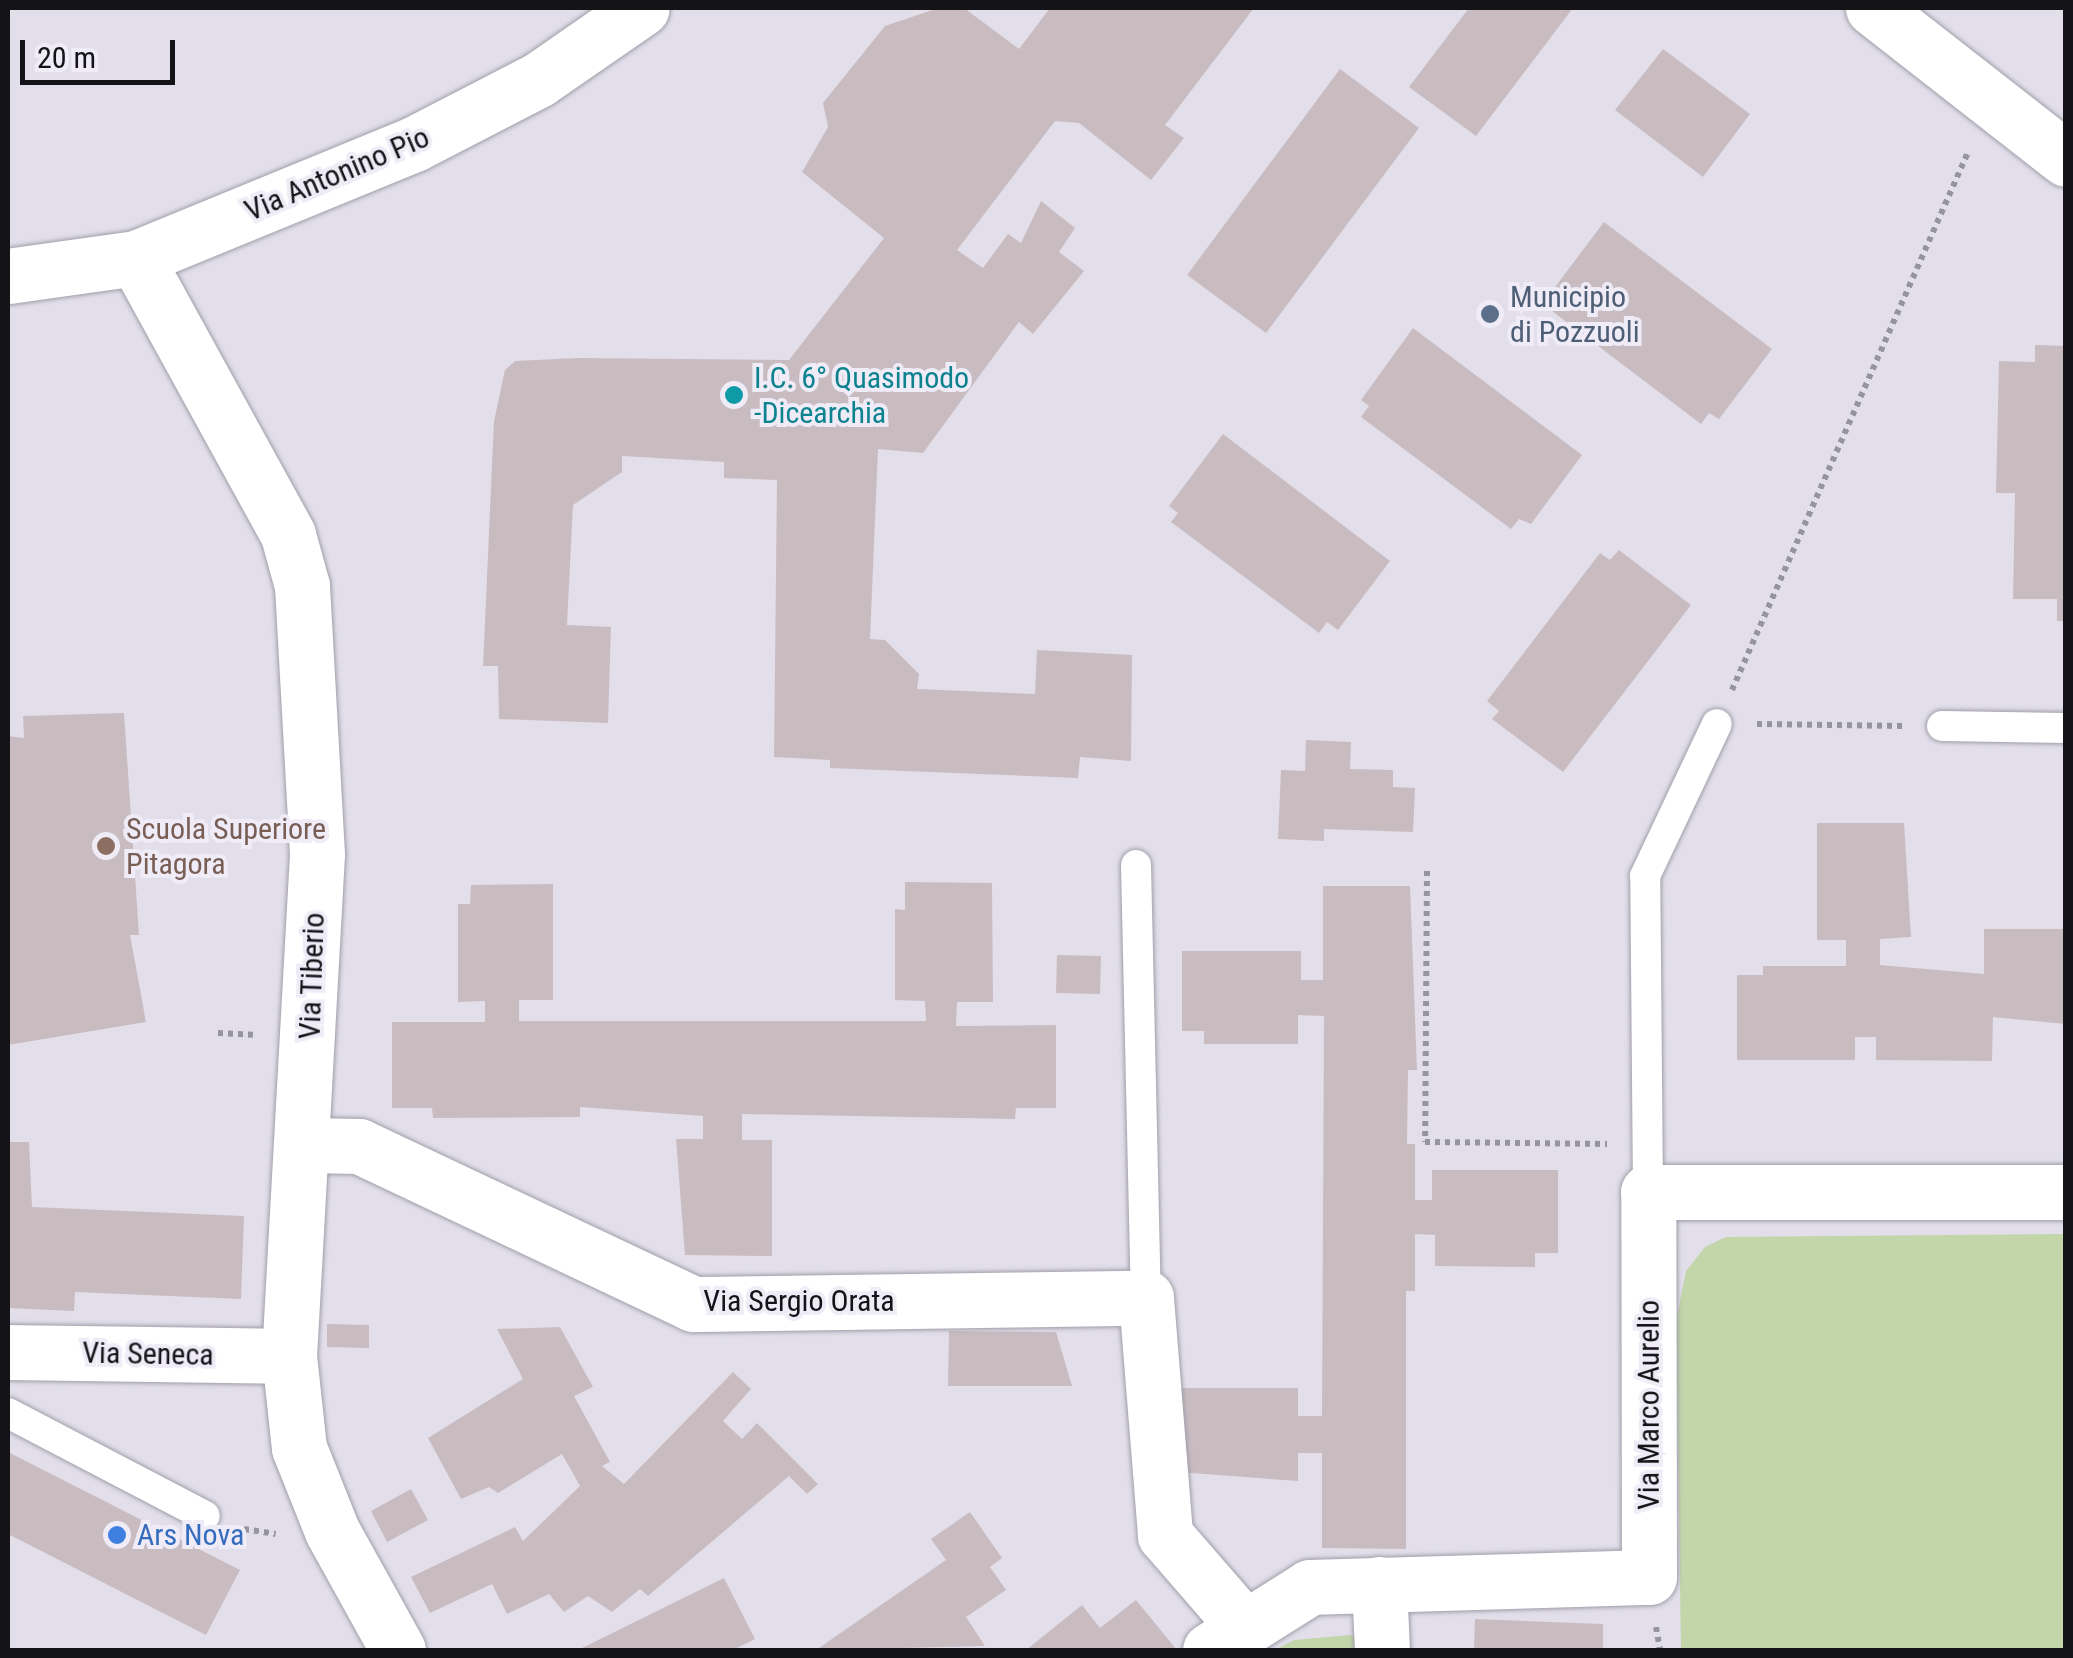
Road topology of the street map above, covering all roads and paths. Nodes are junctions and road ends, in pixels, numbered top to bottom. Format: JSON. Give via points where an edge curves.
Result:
{"nodes":[{"id":1,"x":642,"y":8,"type":"edge"},
{"id":2,"x":1873,"y":8,"type":"edge"},
{"id":3,"x":1991,"y":100,"type":"junction"},
{"id":4,"x":2066,"y":159,"type":"edge"},
{"id":5,"x":136,"y":258,"type":"junction"},
{"id":6,"x":8,"y":276,"type":"edge"},
{"id":7,"x":1717,"y":724,"type":"junction"},
{"id":8,"x":1942,"y":726,"type":"joint"},
{"id":9,"x":2066,"y":728,"type":"edge"},
{"id":10,"x":1136,"y":865,"type":"dead end"},
{"id":11,"x":1426,"y":872,"type":"dead end"},
{"id":12,"x":306,"y":1145,"type":"junction"},
{"id":13,"x":1648,"y":1168,"type":"junction"},
{"id":14,"x":2066,"y":1192,"type":"edge"},
{"id":15,"x":1146,"y":1298,"type":"junction"},
{"id":16,"x":8,"y":1352,"type":"edge"},
{"id":17,"x":289,"y":1356,"type":"junction"},
{"id":18,"x":8,"y":1414,"type":"edge"},
{"id":19,"x":205,"y":1516,"type":"dead end"},
{"id":20,"x":1379,"y":1584,"type":"junction"},
{"id":21,"x":1226,"y":1637,"type":"edge"},
{"id":22,"x":398,"y":1650,"type":"edge"},
{"id":23,"x":1382,"y":1650,"type":"edge"}],
"edges":[{"from":1,"to":5,"type":"street","name":"Via Antonino Pio","via":[[538,80],[414,144]]},
{"from":2,"to":3,"type":"street"},
{"from":3,"to":4,"type":"street"},
{"from":3,"to":7,"type":"path"},
{"from":5,"to":6,"type":"street","name":"Via Antonino Pio"},
{"from":5,"to":12,"type":"street","name":"Via Tiberio","via":[[288,535],[302,586],[317,854]]},
{"from":7,"to":8,"type":"path"},
{"from":7,"to":13,"type":"lane","via":[[1645,876]]},
{"from":8,"to":9,"type":"lane"},
{"from":10,"to":15,"type":"lane"},
{"from":11,"to":13,"type":"path","via":[[1424,1142]]},
{"from":12,"to":15,"type":"street","name":"Via Sergio Orata","via":[[358,1146],[694,1304]]},
{"from":12,"to":17,"type":"street","name":"Via Tiberio"},
{"from":13,"to":14,"type":"street"},
{"from":13,"to":20,"type":"street","name":"Via Marco Aurelio","via":[[1649,1576]]},
{"from":15,"to":21,"type":"street","via":[[1165,1535]]},
{"from":16,"to":17,"type":"street","name":"Via Seneca"},
{"from":17,"to":22,"type":"street","name":"Via Tiberio","via":[[300,1448],[332,1532]]},
{"from":18,"to":19,"type":"lane"},
{"from":20,"to":21,"type":"street","name":"Via Marco Aurelio","via":[[1310,1587]]},
{"from":20,"to":23,"type":"street"}]}
